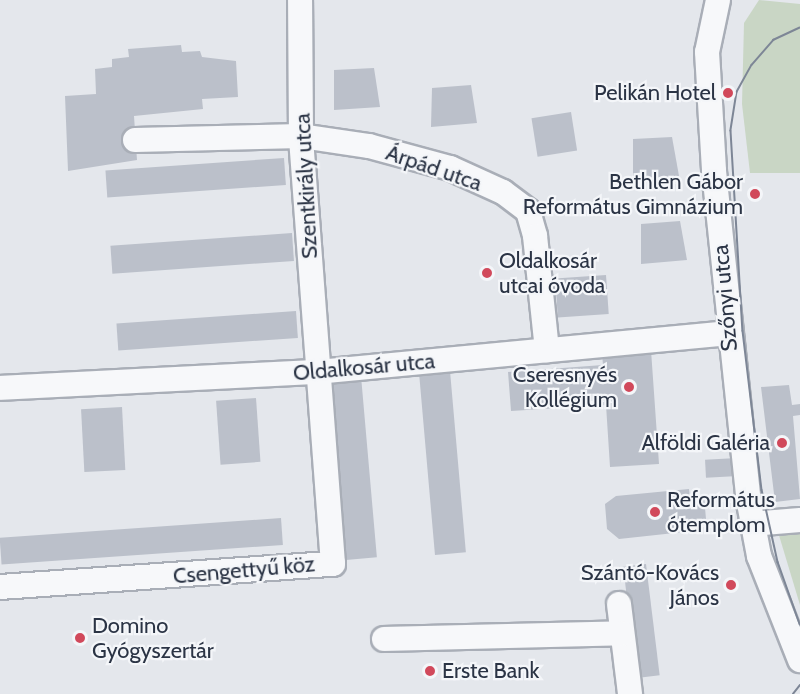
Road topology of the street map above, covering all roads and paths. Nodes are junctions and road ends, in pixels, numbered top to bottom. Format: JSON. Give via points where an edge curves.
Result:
{"nodes":[{"id":1,"x":300,"y":0,"type":"edge"},
{"id":2,"x":717,"y":0,"type":"edge"},
{"id":3,"x":301,"y":136,"type":"junction"},
{"id":4,"x":135,"y":140,"type":"dead end"},
{"id":5,"x":728,"y":333,"type":"junction"},
{"id":6,"x":547,"y":350,"type":"junction"},
{"id":7,"x":317,"y":372,"type":"junction"},
{"id":8,"x":0,"y":388,"type":"edge"},
{"id":9,"x":800,"y":520,"type":"edge"},
{"id":10,"x":751,"y":524,"type":"junction"},
{"id":11,"x":0,"y":586,"type":"edge"},
{"id":12,"x":619,"y":604,"type":"dead end"},
{"id":13,"x":622,"y":633,"type":"junction"},
{"id":14,"x":384,"y":639,"type":"dead end"},
{"id":15,"x":800,"y":660,"type":"edge"},
{"id":16,"x":630,"y":694,"type":"edge"}],
"edges":[{"from":1,"to":3,"type":"street","name":"Szentkirály utca"},
{"from":2,"to":5,"type":"street","name":"Szőnyi utca","via":[[707,52]]},
{"from":3,"to":4,"type":"street","name":"Árpád utca"},
{"from":3,"to":6,"type":"street","name":"Árpád utca","via":[[369,147],[450,168],[503,192],[528,211],[535,236]]},
{"from":3,"to":7,"type":"street","name":"Szentkirály utca"},
{"from":5,"to":6,"type":"street","name":"Oldalkosár utca"},
{"from":5,"to":10,"type":"street","name":"Szőnyi utca"},
{"from":6,"to":7,"type":"street","name":"Oldalkosár utca"},
{"from":7,"to":8,"type":"street","name":"Oldalkosár utca"},
{"from":7,"to":11,"type":"street","name":"Csengettyű köz","via":[[333,564]]},
{"from":9,"to":10,"type":"street"},
{"from":10,"to":15,"type":"street","name":"Szőnyi utca","via":[[759,556]]},
{"from":12,"to":13,"type":"street"},
{"from":13,"to":14,"type":"street"},
{"from":13,"to":16,"type":"street"}]}
